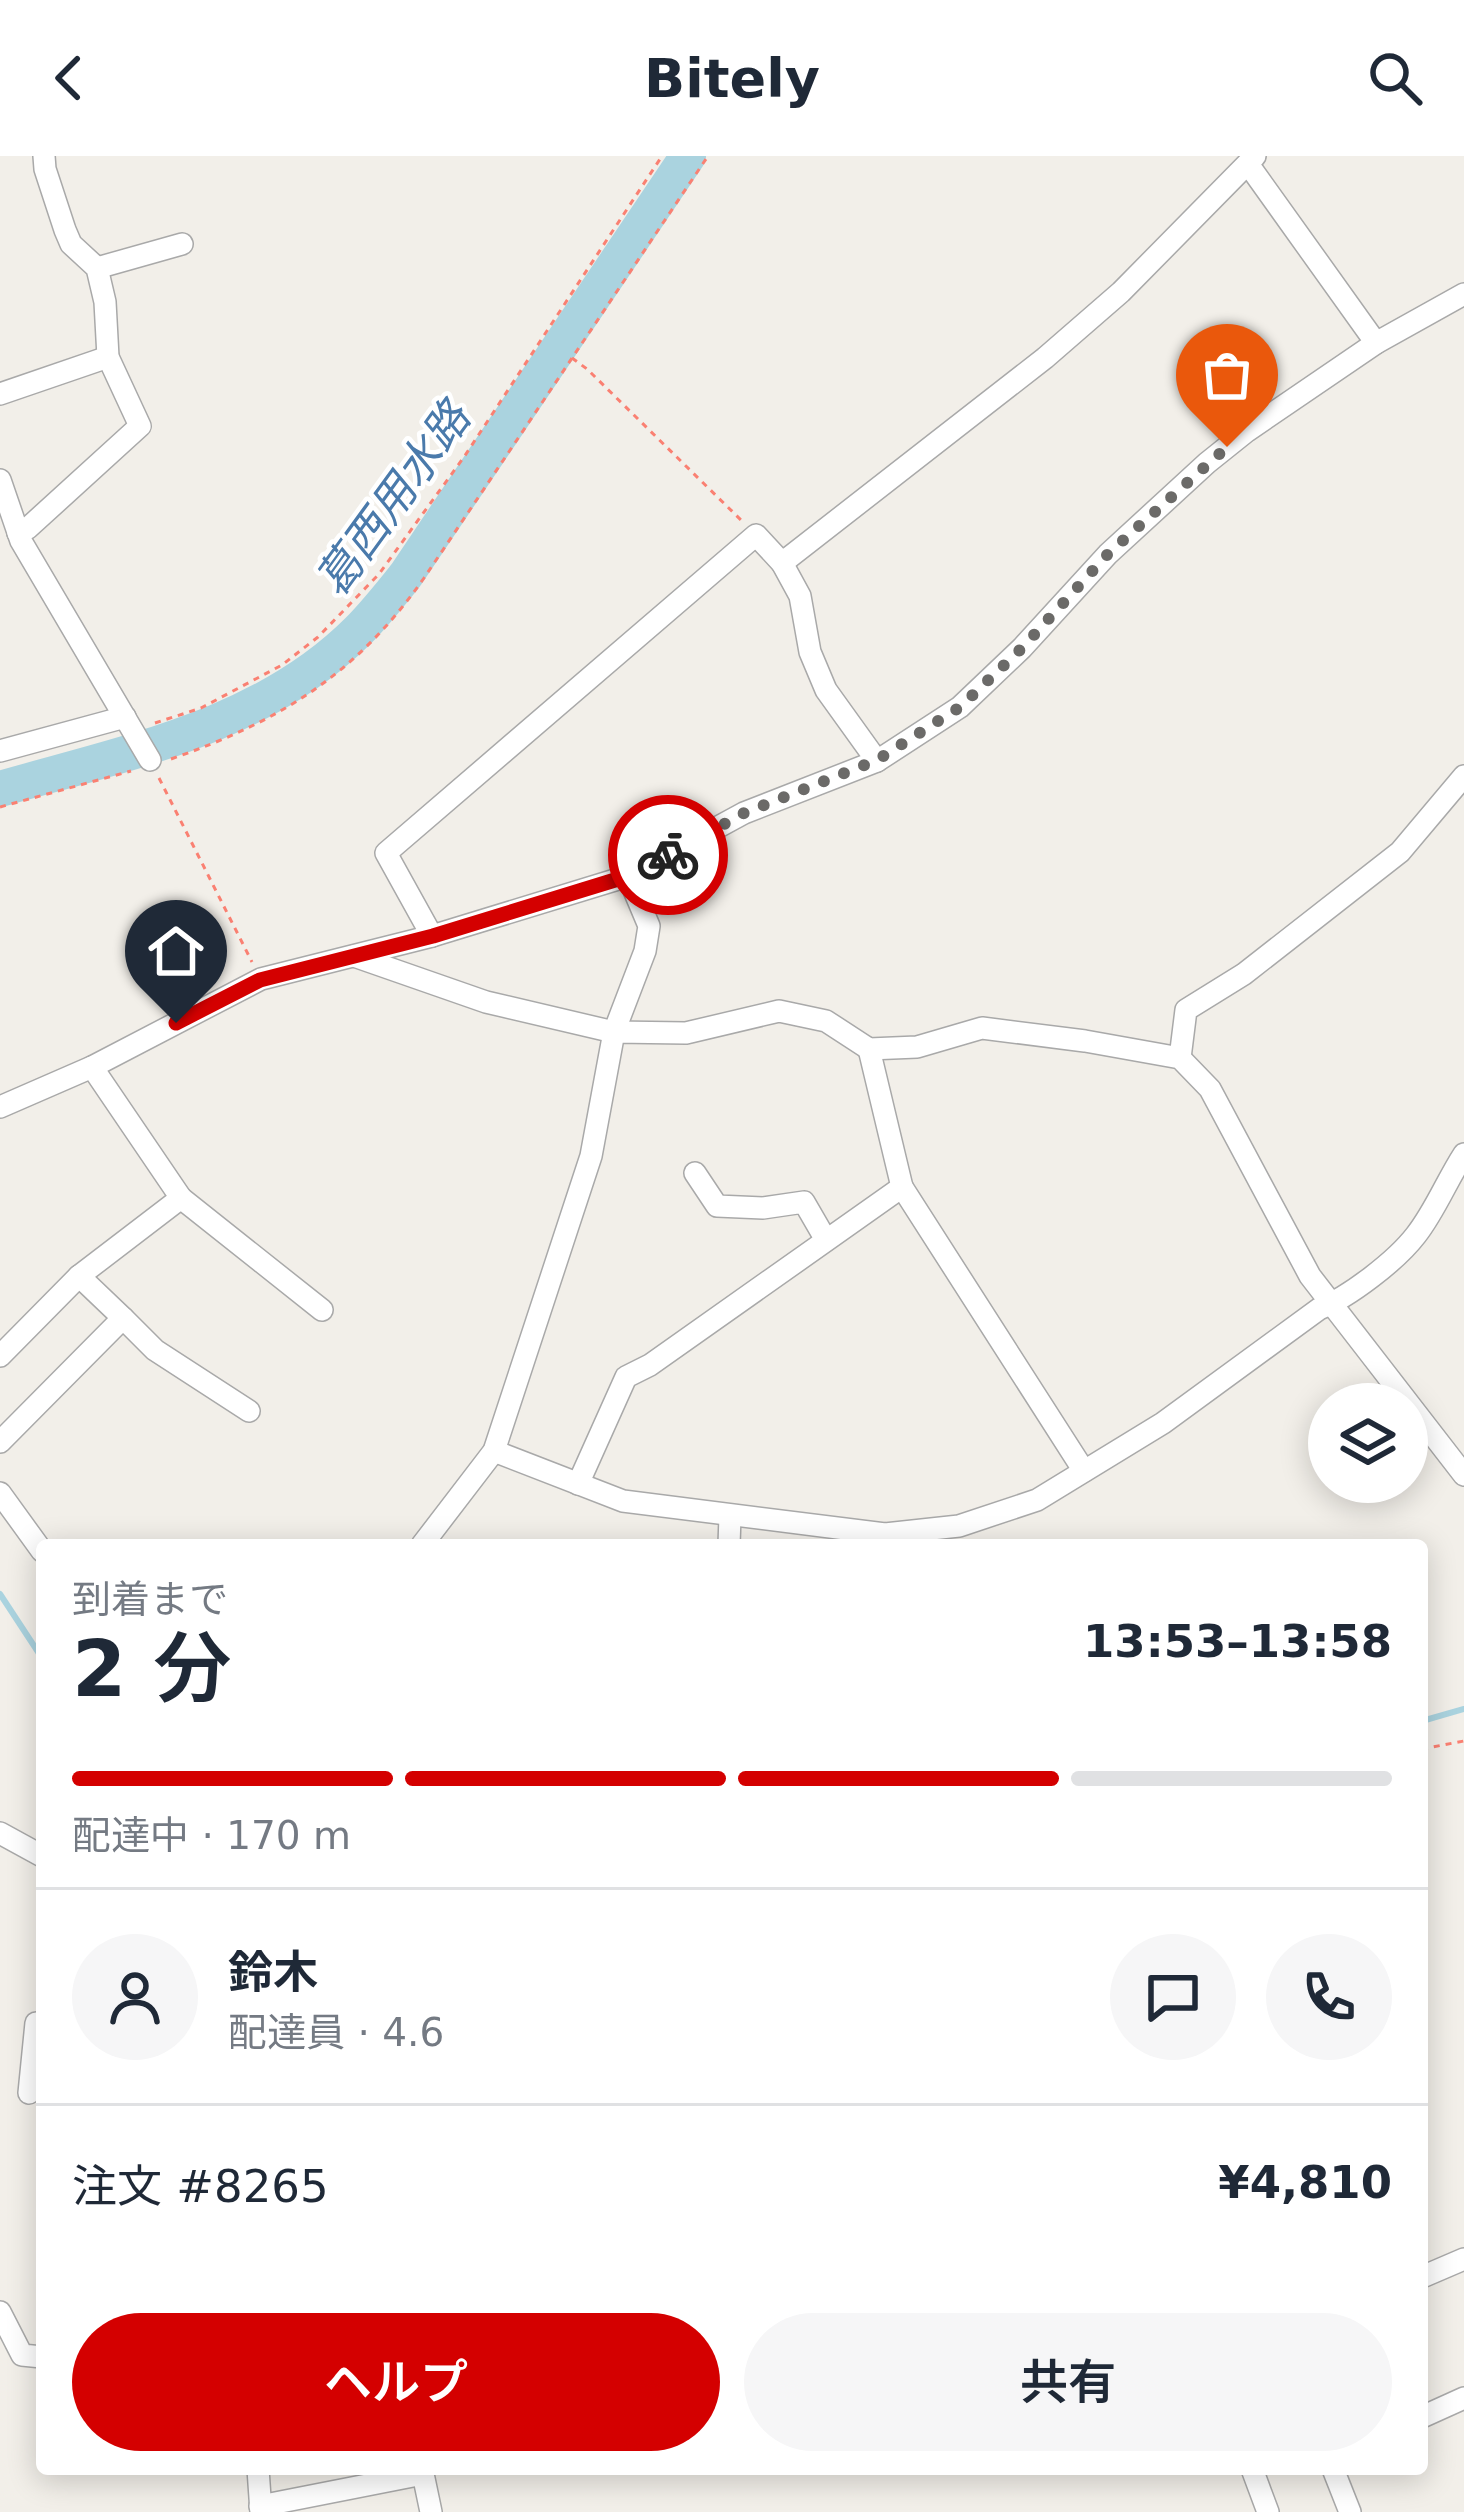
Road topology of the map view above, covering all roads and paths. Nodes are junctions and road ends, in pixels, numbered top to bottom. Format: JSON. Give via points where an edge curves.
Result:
{"nodes":[{"id":1,"x":44,"y":156,"type":"edge"},
{"id":2,"x":662,"y":156,"type":"edge"},
{"id":3,"x":708,"y":156,"type":"edge"},
{"id":4,"x":1252,"y":160,"type":"edge"},
{"id":5,"x":182,"y":244,"type":"dead end"},
{"id":6,"x":97,"y":268,"type":"junction"},
{"id":7,"x":1464,"y":294,"type":"edge"},
{"id":8,"x":1376,"y":343,"type":"junction"},
{"id":9,"x":108,"y":357,"type":"junction"},
{"id":10,"x":572,"y":358,"type":"junction"},
{"id":11,"x":0,"y":394,"type":"edge"},
{"id":12,"x":0,"y":480,"type":"edge"},
{"id":13,"x":756,"y":535,"type":"junction"},
{"id":14,"x":19,"y":537,"type":"junction"},
{"id":15,"x":0,"y":556,"type":"edge"},
{"id":16,"x":782,"y":563,"type":"junction"},
{"id":17,"x":136,"y":727,"type":"junction"},
{"id":18,"x":0,"y":752,"type":"edge"},
{"id":19,"x":877,"y":760,"type":"junction"},
{"id":20,"x":150,"y":764,"type":"junction"},
{"id":21,"x":1464,"y":776,"type":"edge"},
{"id":22,"x":0,"y":807,"type":"edge"},
{"id":23,"x":628,"y":876,"type":"junction"},
{"id":24,"x":433,"y":936,"type":"junction"},
{"id":25,"x":351,"y":955,"type":"junction"},
{"id":26,"x":260,"y":980,"type":"junction"},
{"id":27,"x":614,"y":1032,"type":"junction"},
{"id":28,"x":869,"y":1049,"type":"junction"},
{"id":29,"x":1180,"y":1058,"type":"junction"},
{"id":30,"x":92,"y":1066,"type":"junction"},
{"id":31,"x":0,"y":1107,"type":"edge"},
{"id":32,"x":1464,"y":1154,"type":"edge"},
{"id":33,"x":694,"y":1173,"type":"dead end"},
{"id":34,"x":902,"y":1186,"type":"junction"},
{"id":35,"x":181,"y":1198,"type":"junction"},
{"id":36,"x":826,"y":1240,"type":"junction"},
{"id":37,"x":79,"y":1276,"type":"junction"},
{"id":38,"x":1330,"y":1304,"type":"junction"},
{"id":39,"x":322,"y":1310,"type":"dead end"},
{"id":40,"x":123,"y":1318,"type":"junction"},
{"id":41,"x":0,"y":1356,"type":"edge"},
{"id":42,"x":249,"y":1412,"type":"dead end"},
{"id":43,"x":0,"y":1442,"type":"edge"},
{"id":44,"x":494,"y":1451,"type":"junction"},
{"id":45,"x":1084,"y":1471,"type":"junction"},
{"id":46,"x":1464,"y":1474,"type":"edge"},
{"id":47,"x":578,"y":1484,"type":"junction"},
{"id":48,"x":0,"y":1493,"type":"edge"},
{"id":49,"x":730,"y":1516,"type":"junction"},
{"id":50,"x":427,"y":1539,"type":"edge"},
{"id":51,"x":729,"y":1539,"type":"edge"},
{"id":52,"x":36,"y":1543,"type":"edge"},
{"id":53,"x":1464,"y":1741,"type":"edge"},
{"id":54,"x":1428,"y":1748,"type":"edge"},
{"id":55,"x":0,"y":1833,"type":"edge"},
{"id":56,"x":36,"y":1853,"type":"edge"},
{"id":57,"x":36,"y":2023,"type":"edge"},
{"id":58,"x":29,"y":2093,"type":"dead end"},
{"id":59,"x":1464,"y":2259,"type":"edge"},
{"id":60,"x":1428,"y":2274,"type":"edge"},
{"id":61,"x":0,"y":2312,"type":"edge"},
{"id":62,"x":22,"y":2357,"type":"edge"},
{"id":63,"x":1464,"y":2398,"type":"edge"},
{"id":64,"x":1428,"y":2414,"type":"edge"},
{"id":65,"x":258,"y":2475,"type":"edge"},
{"id":66,"x":410,"y":2475,"type":"edge"},
{"id":67,"x":424,"y":2475,"type":"edge"},
{"id":68,"x":1254,"y":2475,"type":"edge"},
{"id":69,"x":1335,"y":2475,"type":"edge"},
{"id":70,"x":261,"y":2509,"type":"edge"},
{"id":71,"x":430,"y":2512,"type":"edge"},
{"id":72,"x":1268,"y":2512,"type":"edge"},
{"id":73,"x":1350,"y":2512,"type":"edge"}],
"edges":[{"from":1,"to":6,"type":"street","via":[[71,244]]},
{"from":2,"to":17,"type":"path","via":[[380,574],[282,665],[201,708]]},
{"from":3,"to":10,"type":"path"},
{"from":4,"to":8,"type":"street"},
{"from":4,"to":16,"type":"street","via":[[1045,358]]},
{"from":5,"to":6,"type":"street"},
{"from":6,"to":9,"type":"street"},
{"from":7,"to":8,"type":"street"},
{"from":8,"to":19,"type":"street","via":[[1207,463],[960,707]]},
{"from":9,"to":11,"type":"street"},
{"from":9,"to":14,"type":"street","via":[[140,425]]},
{"from":10,"to":13,"type":"path"},
{"from":10,"to":20,"type":"path","via":[[424,578],[346,665],[251,728]]},
{"from":12,"to":14,"type":"street"},
{"from":13,"to":16,"type":"street"},
{"from":13,"to":24,"type":"street","via":[[386,853]]},
{"from":14,"to":15,"type":"street"},
{"from":14,"to":17,"type":"street"},
{"from":16,"to":19,"type":"street","via":[[800,596],[826,690]]},
{"from":17,"to":18,"type":"street"},
{"from":17,"to":20,"type":"street"},
{"from":19,"to":23,"type":"street","via":[[744,813]]},
{"from":20,"to":22,"type":"path"},
{"from":20,"to":26,"type":"path"},
{"from":21,"to":29,"type":"street","via":[[1400,852],[1186,1010]]},
{"from":23,"to":24,"type":"street"},
{"from":23,"to":27,"type":"street","via":[[649,926]]},
{"from":24,"to":25,"type":"street"},
{"from":25,"to":26,"type":"street"},
{"from":25,"to":27,"type":"street","via":[[486,1002]]},
{"from":26,"to":30,"type":"street"},
{"from":27,"to":28,"type":"street","via":[[686,1033],[779,1011],[826,1021]]},
{"from":27,"to":44,"type":"street","via":[[591,1156]]},
{"from":28,"to":29,"type":"street","via":[[917,1047],[982,1028]]},
{"from":28,"to":34,"type":"street"},
{"from":29,"to":38,"type":"street","via":[[1210,1089]]},
{"from":30,"to":31,"type":"street"},
{"from":30,"to":35,"type":"street"},
{"from":32,"to":38,"type":"street","via":[[1414,1238]]},
{"from":33,"to":36,"type":"street","via":[[717,1206],[804,1202]]},
{"from":34,"to":36,"type":"street"},
{"from":34,"to":45,"type":"street"},
{"from":35,"to":37,"type":"street"},
{"from":35,"to":39,"type":"street"},
{"from":36,"to":47,"type":"street","via":[[626,1377]]},
{"from":37,"to":40,"type":"street"},
{"from":37,"to":41,"type":"street"},
{"from":38,"to":45,"type":"street"},
{"from":38,"to":46,"type":"street"},
{"from":40,"to":42,"type":"street","via":[[155,1350]]},
{"from":40,"to":43,"type":"street"},
{"from":44,"to":47,"type":"street"},
{"from":44,"to":50,"type":"street"},
{"from":45,"to":49,"type":"street","via":[[1037,1500],[959,1526],[885,1534]]},
{"from":47,"to":49,"type":"street","via":[[623,1502]]},
{"from":48,"to":52,"type":"street"},
{"from":49,"to":51,"type":"street"},
{"from":53,"to":54,"type":"path"},
{"from":55,"to":56,"type":"street"},
{"from":57,"to":58,"type":"street"},
{"from":59,"to":60,"type":"street"},
{"from":61,"to":62,"type":"street"},
{"from":63,"to":64,"type":"street"},
{"from":65,"to":70,"type":"street"},
{"from":66,"to":70,"type":"street"},
{"from":67,"to":71,"type":"street"},
{"from":68,"to":72,"type":"street"},
{"from":69,"to":73,"type":"street"}]}
